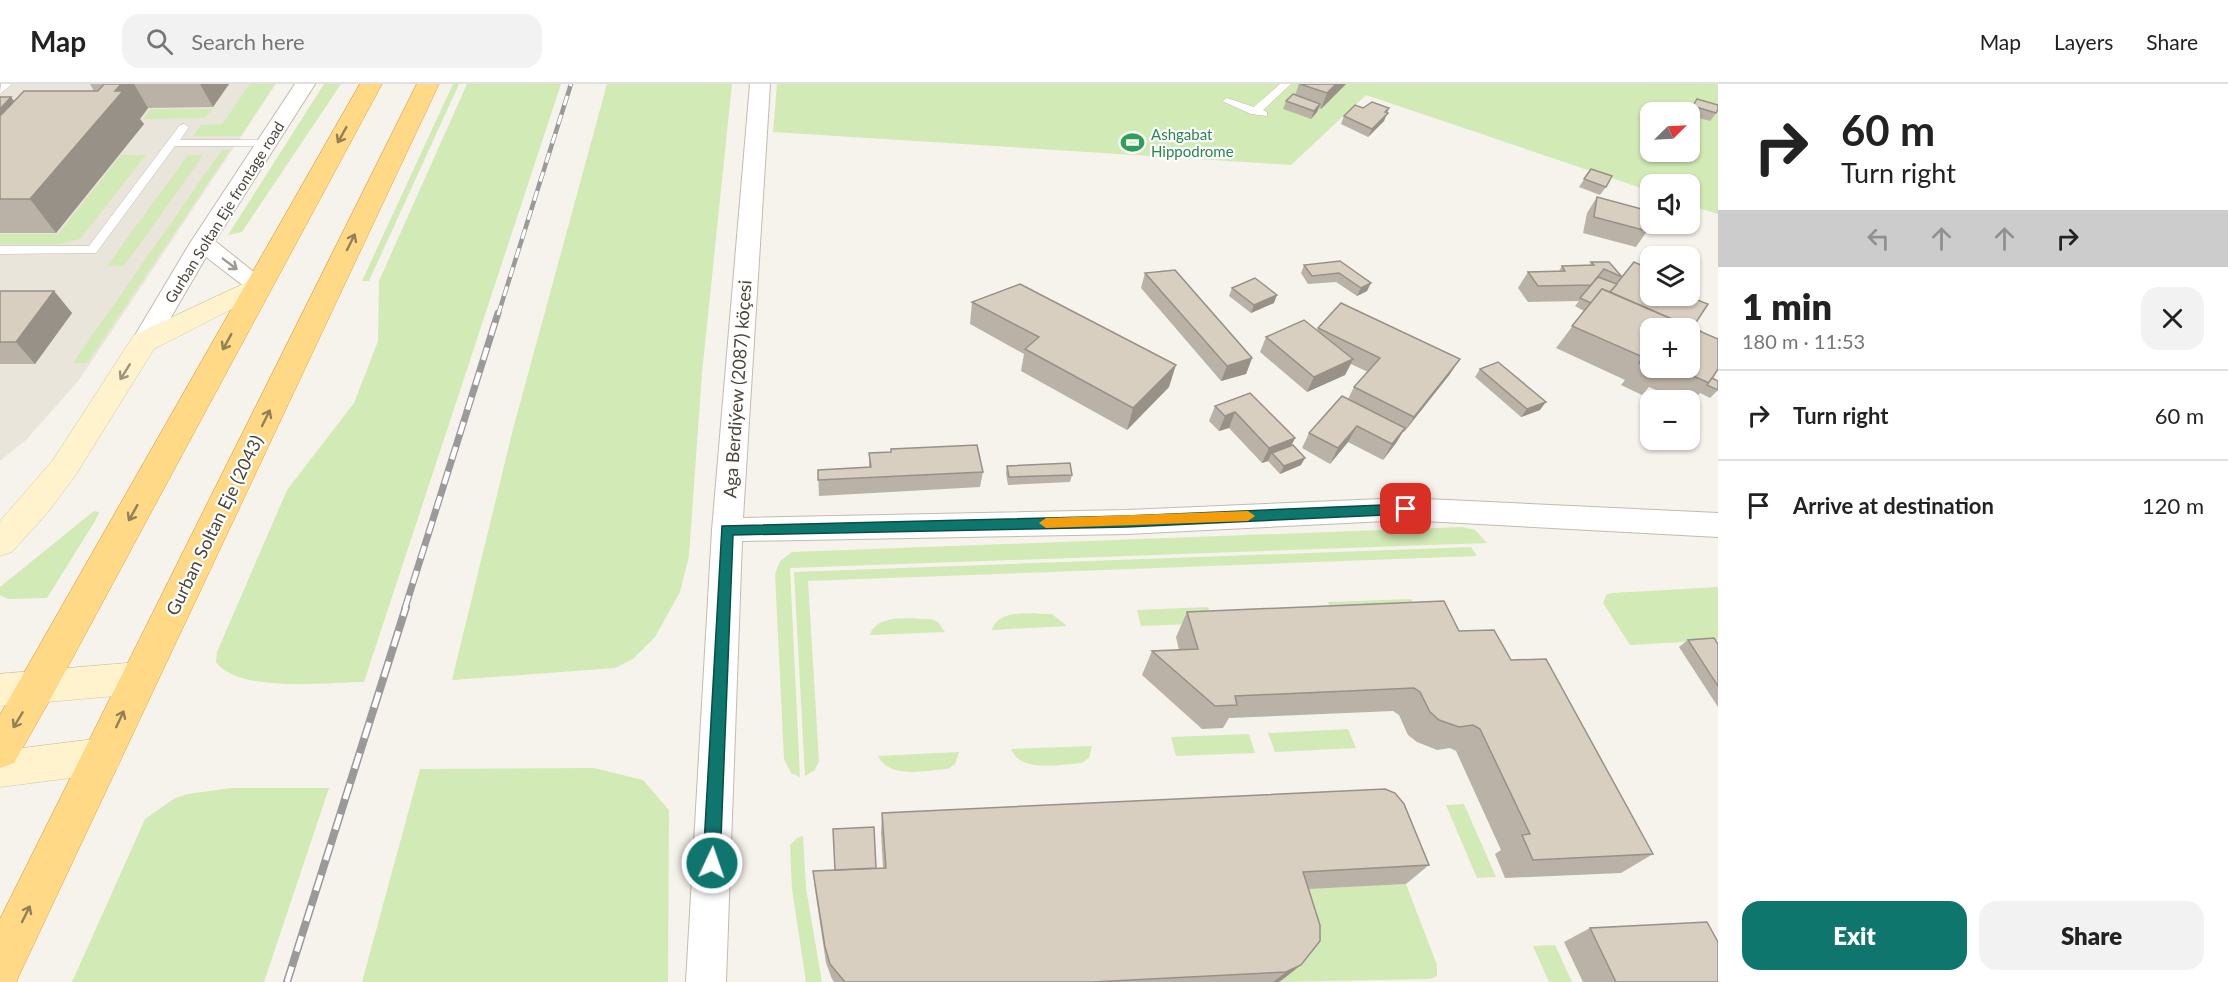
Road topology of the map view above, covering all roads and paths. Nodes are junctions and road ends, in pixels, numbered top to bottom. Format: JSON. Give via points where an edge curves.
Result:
{"nodes":[{"id":1,"x":7,"y":84,"type":"edge"},
{"id":2,"x":305,"y":84,"type":"edge"},
{"id":3,"x":371,"y":84,"type":"edge"},
{"id":4,"x":428,"y":84,"type":"edge"},
{"id":5,"x":760,"y":84,"type":"edge"},
{"id":6,"x":1286,"y":84,"type":"edge"},
{"id":7,"x":0,"y":91,"type":"edge"},
{"id":8,"x":1227,"y":101,"type":"dead end"},
{"id":9,"x":184,"y":127,"type":"dead end"},
{"id":10,"x":268,"y":142,"type":"junction"},
{"id":11,"x":172,"y":143,"type":"junction"},
{"id":12,"x":202,"y":243,"type":"junction"},
{"id":13,"x":0,"y":250,"type":"edge"},
{"id":14,"x":258,"y":285,"type":"junction"},
{"id":15,"x":144,"y":342,"type":"junction"},
{"id":16,"x":1718,"y":525,"type":"edge"},
{"id":17,"x":727,"y":530,"type":"junction"},
{"id":18,"x":0,"y":543,"type":"edge"},
{"id":19,"x":140,"y":678,"type":"junction"},
{"id":20,"x":38,"y":686,"type":"junction"},
{"id":21,"x":0,"y":690,"type":"edge"},
{"id":22,"x":0,"y":750,"type":"edge"},
{"id":23,"x":103,"y":756,"type":"junction"},
{"id":24,"x":0,"y":769,"type":"edge"},
{"id":25,"x":0,"y":966,"type":"edge"},
{"id":26,"x":706,"y":982,"type":"edge"}],
"edges":[{"from":1,"to":7,"type":"lane"},
{"from":2,"to":10,"type":"street","name":"Gurban Soltan Eje frontage road"},
{"from":3,"to":14,"type":"highway","one_way":true},
{"from":19,"to":4,"type":"highway","name":"Gurban Soltan Eje (2043)","one_way":true},
{"from":5,"to":17,"type":"street","name":"Aga Berdiýew (2087) köçesi"},
{"from":6,"to":8,"type":"lane","via":[[1260,113]]},
{"from":9,"to":11,"type":"lane"},
{"from":10,"to":11,"type":"lane"},
{"from":10,"to":12,"type":"street","name":"Gurban Soltan Eje frontage road"},
{"from":11,"to":13,"type":"lane","via":[[92,250]]},
{"from":12,"to":14,"type":"street","one_way":true},
{"from":12,"to":15,"type":"street","name":"Gurban Soltan Eje frontage road"},
{"from":14,"to":15,"type":"main road"},
{"from":14,"to":20,"type":"highway","one_way":true},
{"from":15,"to":18,"type":"main road","one_way":true,"via":[[64,468]]},
{"from":16,"to":17,"type":"street","via":[[1406,509],[1127,522]]},
{"from":17,"to":26,"type":"street","name":"Aga Berdiýew (2087) köçesi"},
{"from":19,"to":20,"type":"main road"},
{"from":23,"to":19,"type":"highway","name":"Gurban Soltan Eje (2043)","one_way":true},
{"from":20,"to":21,"type":"main road"},
{"from":20,"to":22,"type":"highway","one_way":true},
{"from":23,"to":24,"type":"main road"},
{"from":25,"to":23,"type":"highway","name":"Gurban Soltan Eje (2043)","one_way":true}]}
